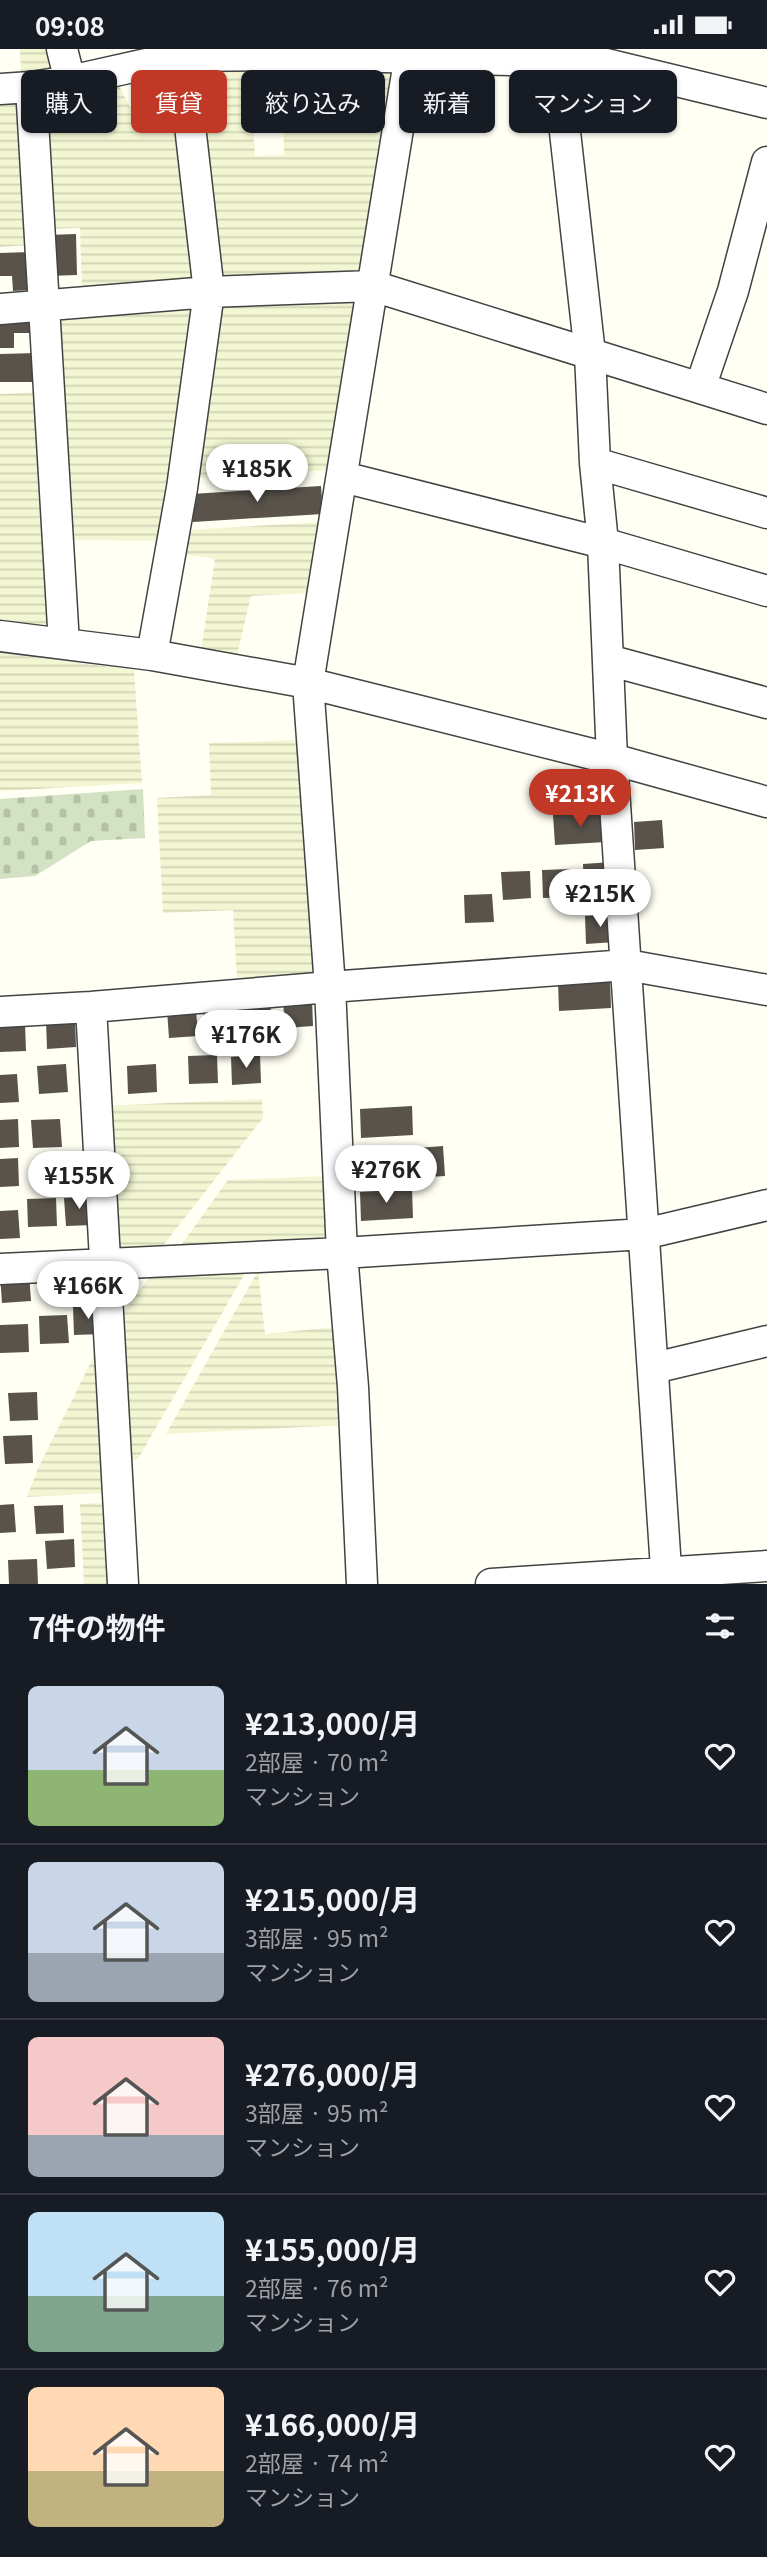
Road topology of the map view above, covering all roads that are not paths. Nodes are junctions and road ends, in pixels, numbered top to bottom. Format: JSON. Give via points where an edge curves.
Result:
{"nodes":[{"id":1,"x":62,"y":49,"type":"edge"},
{"id":2,"x":299,"y":52,"type":"edge"},
{"id":3,"x":410,"y":53,"type":"edge"},
{"id":4,"x":182,"y":56,"type":"junction"},
{"id":5,"x":599,"y":56,"type":"edge"},
{"id":6,"x":557,"y":61,"type":"junction"},
{"id":7,"x":67,"y":70,"type":"edge"},
{"id":8,"x":117,"y":71,"type":"edge"},
{"id":9,"x":21,"y":88,"type":"edge"},
{"id":10,"x":0,"y":89,"type":"edge"},
{"id":11,"x":767,"y":103,"type":"edge"},
{"id":12,"x":34,"y":133,"type":"edge"},
{"id":13,"x":767,"y":162,"type":"edge"},
{"id":14,"x":373,"y":286,"type":"junction"},
{"id":15,"x":209,"y":292,"type":"junction"},
{"id":16,"x":43,"y":306,"type":"junction"},
{"id":17,"x":0,"y":309,"type":"edge"},
{"id":18,"x":590,"y":354,"type":"junction"},
{"id":19,"x":700,"y":388,"type":"junction"},
{"id":20,"x":767,"y":409,"type":"edge"},
{"id":21,"x":595,"y":463,"type":"junction"},
{"id":22,"x":343,"y":477,"type":"junction"},
{"id":23,"x":767,"y":513,"type":"edge"},
{"id":24,"x":603,"y":543,"type":"junction"},
{"id":25,"x":767,"y":591,"type":"edge"},
{"id":26,"x":0,"y":636,"type":"edge"},
{"id":27,"x":64,"y":644,"type":"junction"},
{"id":28,"x":152,"y":655,"type":"junction"},
{"id":29,"x":608,"y":660,"type":"junction"},
{"id":30,"x":308,"y":683,"type":"junction"},
{"id":31,"x":767,"y":703,"type":"edge"},
{"id":32,"x":612,"y":759,"type":"junction"},
{"id":33,"x":767,"y":802,"type":"edge"},
{"id":34,"x":626,"y":965,"type":"junction"},
{"id":35,"x":330,"y":987,"type":"junction"},
{"id":36,"x":767,"y":990,"type":"edge"},
{"id":37,"x":91,"y":1007,"type":"junction"},
{"id":38,"x":0,"y":1011,"type":"edge"},
{"id":39,"x":767,"y":1205,"type":"edge"},
{"id":40,"x":644,"y":1234,"type":"junction"},
{"id":41,"x":342,"y":1253,"type":"junction"},
{"id":42,"x":104,"y":1264,"type":"junction"},
{"id":43,"x":0,"y":1269,"type":"edge"},
{"id":44,"x":767,"y":1341,"type":"edge"},
{"id":45,"x":654,"y":1368,"type":"junction"},
{"id":46,"x":767,"y":1566,"type":"edge"},
{"id":47,"x":666,"y":1579,"type":"edge"},
{"id":48,"x":123,"y":1584,"type":"edge"},
{"id":49,"x":362,"y":1584,"type":"edge"},
{"id":50,"x":491,"y":1584,"type":"edge"}],
"edges":[{"from":1,"to":7,"type":"street"},
{"from":2,"to":3,"type":"street"},
{"from":2,"to":4,"type":"street"},
{"from":3,"to":6,"type":"street"},
{"from":3,"to":14,"type":"street"},
{"from":4,"to":8,"type":"street"},
{"from":4,"to":15,"type":"street"},
{"from":5,"to":6,"type":"street"},
{"from":5,"to":11,"type":"street"},
{"from":6,"to":18,"type":"street"},
{"from":9,"to":10,"type":"street"},
{"from":12,"to":16,"type":"street"},
{"from":13,"to":19,"type":"street","via":[[733,291]]},
{"from":14,"to":15,"type":"street"},
{"from":14,"to":18,"type":"street"},
{"from":14,"to":22,"type":"street"},
{"from":15,"to":16,"type":"street"},
{"from":15,"to":28,"type":"street","via":[[182,488]]},
{"from":16,"to":17,"type":"street"},
{"from":16,"to":27,"type":"street"},
{"from":18,"to":19,"type":"street"},
{"from":18,"to":21,"type":"street"},
{"from":19,"to":20,"type":"street"},
{"from":21,"to":23,"type":"street"},
{"from":21,"to":24,"type":"street"},
{"from":22,"to":24,"type":"street"},
{"from":22,"to":30,"type":"street"},
{"from":24,"to":25,"type":"street"},
{"from":24,"to":29,"type":"street"},
{"from":26,"to":27,"type":"street"},
{"from":27,"to":28,"type":"street"},
{"from":28,"to":30,"type":"street"},
{"from":29,"to":31,"type":"street"},
{"from":29,"to":32,"type":"street"},
{"from":30,"to":32,"type":"street"},
{"from":30,"to":35,"type":"street"},
{"from":32,"to":33,"type":"street"},
{"from":32,"to":34,"type":"street"},
{"from":34,"to":35,"type":"street"},
{"from":34,"to":36,"type":"street"},
{"from":34,"to":40,"type":"street"},
{"from":35,"to":37,"type":"street"},
{"from":35,"to":41,"type":"street"},
{"from":37,"to":38,"type":"street"},
{"from":37,"to":42,"type":"street"},
{"from":39,"to":40,"type":"street"},
{"from":40,"to":41,"type":"street"},
{"from":40,"to":45,"type":"street"},
{"from":41,"to":42,"type":"street"},
{"from":41,"to":49,"type":"street"},
{"from":42,"to":43,"type":"street"},
{"from":42,"to":48,"type":"street"},
{"from":44,"to":45,"type":"street"},
{"from":45,"to":47,"type":"street"},
{"from":46,"to":47,"type":"street"},
{"from":47,"to":50,"type":"street"}]}
